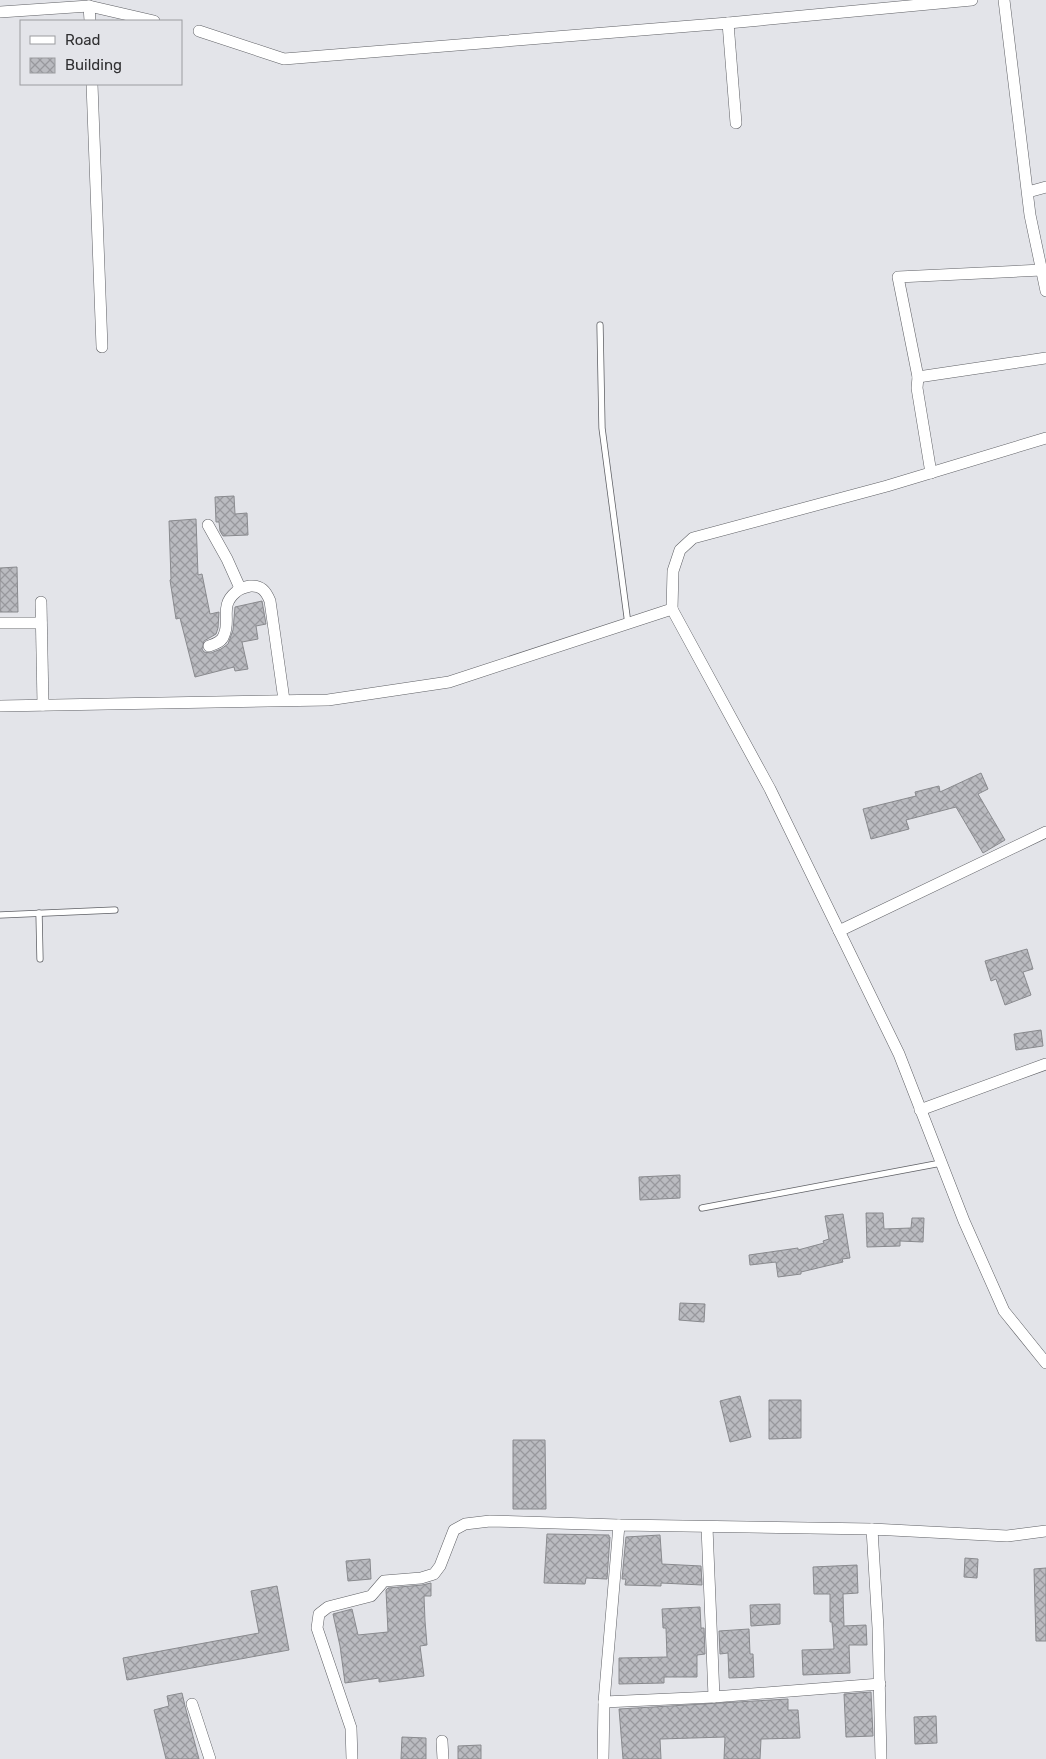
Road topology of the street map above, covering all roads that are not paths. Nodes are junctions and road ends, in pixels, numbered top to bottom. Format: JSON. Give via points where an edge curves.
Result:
{"nodes":[{"id":1,"x":972,"y":0,"type":"edge"},
{"id":2,"x":1004,"y":0,"type":"edge"},
{"id":3,"x":89,"y":6,"type":"junction"},
{"id":4,"x":0,"y":12,"type":"edge"},
{"id":5,"x":90,"y":20,"type":"edge"},
{"id":6,"x":150,"y":20,"type":"edge"},
{"id":7,"x":728,"y":23,"type":"junction"},
{"id":8,"x":199,"y":31,"type":"dead end"},
{"id":9,"x":92,"y":85,"type":"edge"},
{"id":10,"x":736,"y":123,"type":"dead end"},
{"id":11,"x":1046,"y":187,"type":"edge"},
{"id":12,"x":1028,"y":192,"type":"junction"},
{"id":13,"x":1042,"y":249,"type":"edge"},
{"id":14,"x":1042,"y":270,"type":"junction"},
{"id":15,"x":1046,"y":291,"type":"edge"},
{"id":16,"x":600,"y":325,"type":"dead end"},
{"id":17,"x":102,"y":347,"type":"dead end"},
{"id":18,"x":1046,"y":358,"type":"edge"},
{"id":19,"x":918,"y":377,"type":"junction"},
{"id":20,"x":1046,"y":438,"type":"edge"},
{"id":21,"x":931,"y":473,"type":"junction"},
{"id":22,"x":208,"y":525,"type":"dead end"},
{"id":23,"x":240,"y":588,"type":"junction"},
{"id":24,"x":41,"y":602,"type":"dead end"},
{"id":25,"x":672,"y":609,"type":"junction"},
{"id":26,"x":0,"y":623,"type":"edge"},
{"id":27,"x":41,"y":623,"type":"junction"},
{"id":28,"x":628,"y":624,"type":"junction"},
{"id":29,"x":0,"y":628,"type":"edge"},
{"id":30,"x":209,"y":646,"type":"dead end"},
{"id":31,"x":284,"y":700,"type":"junction"},
{"id":32,"x":43,"y":705,"type":"junction"},
{"id":33,"x":0,"y":706,"type":"edge"},
{"id":34,"x":1046,"y":832,"type":"edge"},
{"id":35,"x":115,"y":910,"type":"dead end"},
{"id":36,"x":39,"y":913,"type":"junction"},
{"id":37,"x":0,"y":915,"type":"edge"},
{"id":38,"x":839,"y":931,"type":"junction"},
{"id":39,"x":40,"y":959,"type":"dead end"},
{"id":40,"x":1046,"y":1064,"type":"edge"},
{"id":41,"x":920,"y":1110,"type":"junction"},
{"id":42,"x":941,"y":1163,"type":"junction"},
{"id":43,"x":702,"y":1208,"type":"dead end"},
{"id":44,"x":1046,"y":1363,"type":"edge"},
{"id":45,"x":619,"y":1525,"type":"junction"},
{"id":46,"x":707,"y":1528,"type":"junction"},
{"id":47,"x":872,"y":1529,"type":"junction"},
{"id":48,"x":1046,"y":1531,"type":"edge"},
{"id":49,"x":880,"y":1684,"type":"junction"},
{"id":50,"x":714,"y":1697,"type":"junction"},
{"id":51,"x":604,"y":1702,"type":"junction"},
{"id":52,"x":192,"y":1704,"type":"dead end"},
{"id":53,"x":442,"y":1741,"type":"dead end"},
{"id":54,"x":210,"y":1759,"type":"edge"},
{"id":55,"x":352,"y":1759,"type":"edge"},
{"id":56,"x":444,"y":1759,"type":"edge"},
{"id":57,"x":603,"y":1759,"type":"edge"},
{"id":58,"x":881,"y":1759,"type":"edge"}],
"edges":[{"from":1,"to":7,"type":"street"},
{"from":2,"to":12,"type":"street"},
{"from":3,"to":4,"type":"street"},
{"from":3,"to":5,"type":"street"},
{"from":3,"to":6,"type":"street"},
{"from":7,"to":8,"type":"street","via":[[284,59]]},
{"from":7,"to":10,"type":"street"},
{"from":9,"to":17,"type":"street"},
{"from":11,"to":12,"type":"street"},
{"from":12,"to":13,"type":"street"},
{"from":13,"to":14,"type":"street"},
{"from":14,"to":15,"type":"street"},
{"from":14,"to":19,"type":"street","via":[[898,277]]},
{"from":16,"to":28,"type":"lane","via":[[602,428]]},
{"from":18,"to":19,"type":"street"},
{"from":19,"to":21,"type":"street"},
{"from":20,"to":21,"type":"street"},
{"from":21,"to":25,"type":"street","via":[[693,538],[680,550],[673,571]]},
{"from":22,"to":23,"type":"street"},
{"from":23,"to":30,"type":"street","via":[[226,604],[222,640]]},
{"from":23,"to":31,"type":"street","via":[[260,587],[270,601]]},
{"from":24,"to":27,"type":"street"},
{"from":25,"to":28,"type":"street"},
{"from":25,"to":38,"type":"street","via":[[770,789]]},
{"from":26,"to":27,"type":"street"},
{"from":26,"to":29,"type":"street"},
{"from":27,"to":32,"type":"street"},
{"from":28,"to":31,"type":"street","via":[[449,682],[328,700]]},
{"from":31,"to":32,"type":"street"},
{"from":32,"to":33,"type":"street"},
{"from":34,"to":38,"type":"street"},
{"from":35,"to":36,"type":"lane"},
{"from":36,"to":37,"type":"lane"},
{"from":36,"to":39,"type":"lane"},
{"from":38,"to":41,"type":"street","via":[[899,1054]]},
{"from":40,"to":41,"type":"street"},
{"from":41,"to":42,"type":"street"},
{"from":42,"to":43,"type":"lane"},
{"from":42,"to":44,"type":"street","via":[[1004,1311]]},
{"from":45,"to":46,"type":"street"},
{"from":45,"to":51,"type":"street"},
{"from":45,"to":55,"type":"street","via":[[490,1521],[465,1524],[454,1530],[434,1574],[384,1581],[371,1596],[328,1607],[319,1614],[317,1628],[351,1728]]},
{"from":46,"to":47,"type":"street"},
{"from":46,"to":50,"type":"street"},
{"from":47,"to":48,"type":"street","via":[[1007,1536]]},
{"from":47,"to":49,"type":"street"},
{"from":49,"to":50,"type":"street"},
{"from":49,"to":58,"type":"street"},
{"from":50,"to":51,"type":"street"},
{"from":51,"to":57,"type":"street"},
{"from":52,"to":54,"type":"street"},
{"from":53,"to":56,"type":"street"}]}
